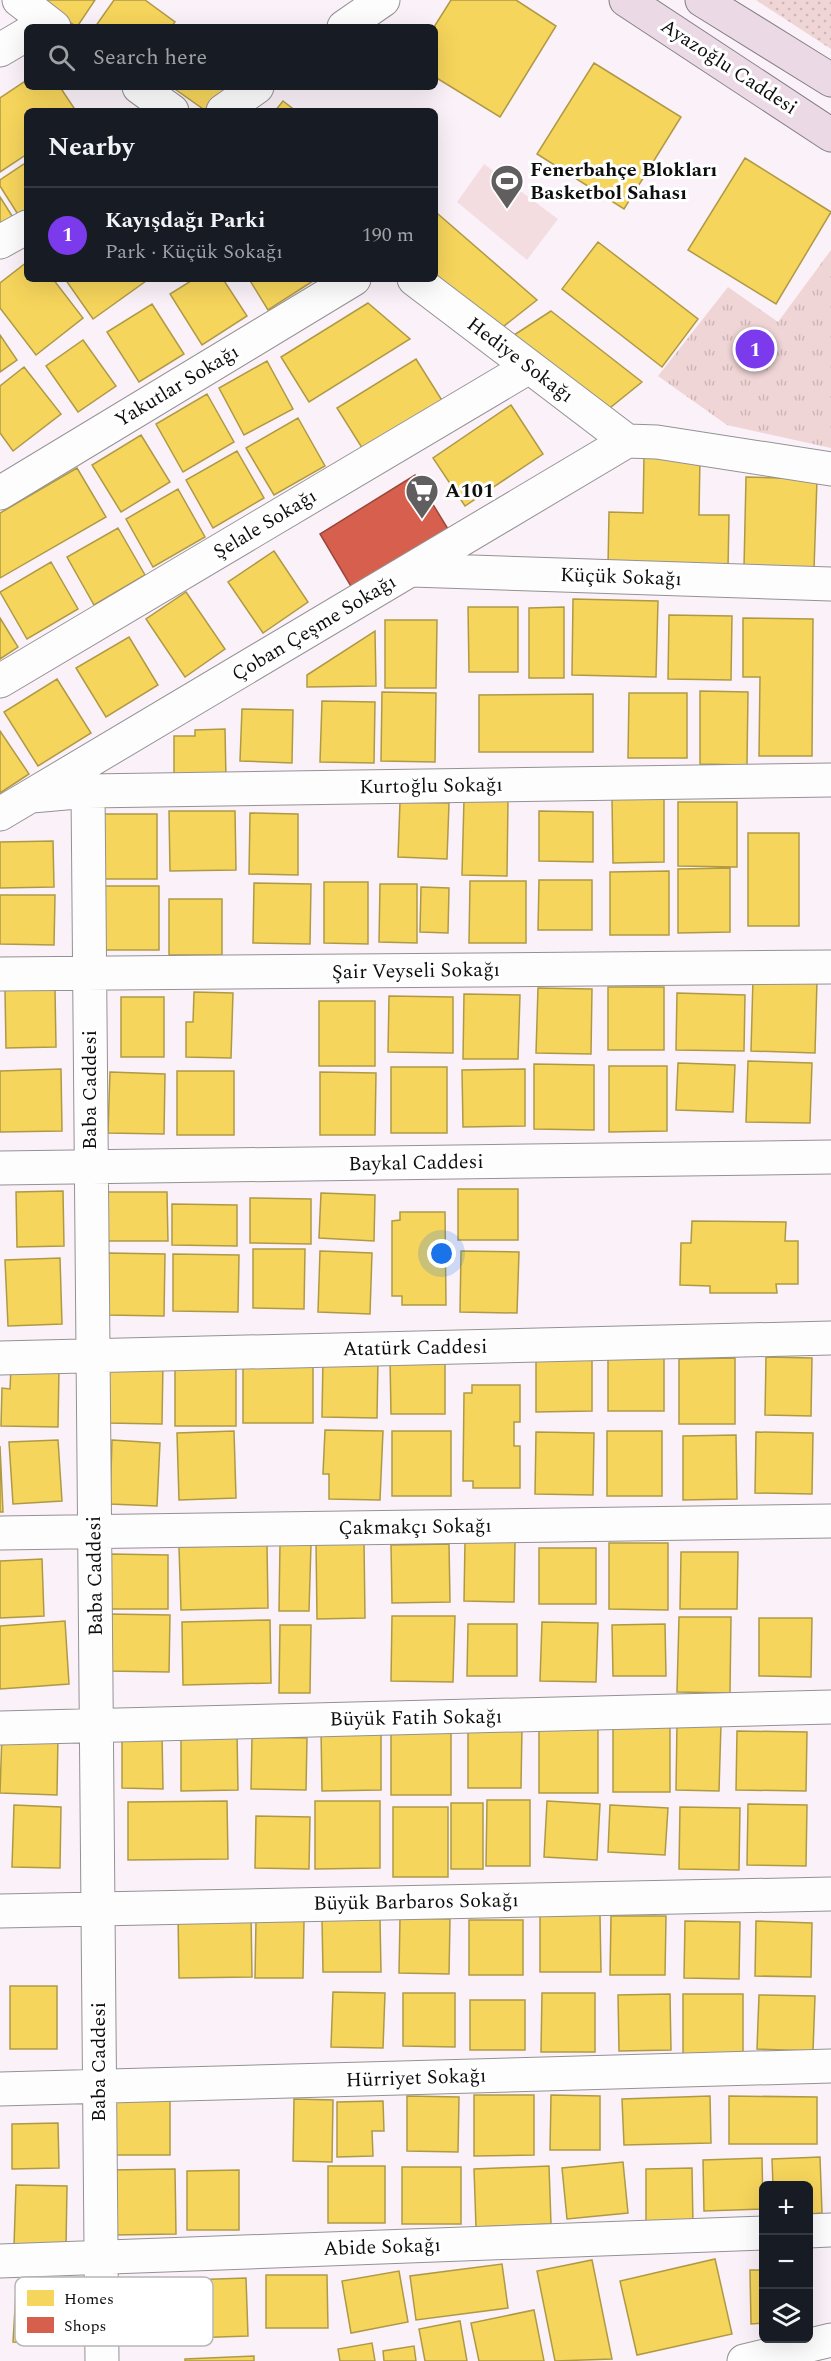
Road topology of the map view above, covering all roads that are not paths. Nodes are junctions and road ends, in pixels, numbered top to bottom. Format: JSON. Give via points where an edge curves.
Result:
{"nodes":[{"id":1,"x":19,"y":0,"type":"edge"},
{"id":2,"x":383,"y":0,"type":"edge"},
{"id":3,"x":626,"y":0,"type":"edge"},
{"id":4,"x":702,"y":0,"type":"edge"},
{"id":5,"x":39,"y":24,"type":"edge"},
{"id":6,"x":348,"y":24,"type":"edge"},
{"id":7,"x":24,"y":37,"type":"edge"},
{"id":8,"x":0,"y":50,"type":"edge"},
{"id":9,"x":831,"y":80,"type":"edge"},
{"id":10,"x":143,"y":90,"type":"edge"},
{"id":11,"x":253,"y":90,"type":"edge"},
{"id":12,"x":168,"y":108,"type":"edge"},
{"id":13,"x":227,"y":108,"type":"edge"},
{"id":14,"x":831,"y":135,"type":"edge"},
{"id":15,"x":24,"y":229,"type":"edge"},
{"id":16,"x":0,"y":243,"type":"edge"},
{"id":17,"x":349,"y":282,"type":"edge"},
{"id":18,"x":418,"y":282,"type":"edge"},
{"id":19,"x":529,"y":367,"type":"junction"},
{"id":20,"x":642,"y":442,"type":"junction"},
{"id":21,"x":831,"y":469,"type":"edge"},
{"id":22,"x":0,"y":493,"type":"edge"},
{"id":23,"x":412,"y":570,"type":"junction"},
{"id":24,"x":831,"y":584,"type":"edge"},
{"id":25,"x":0,"y":681,"type":"edge"},
{"id":26,"x":831,"y":780,"type":"edge"},
{"id":27,"x":88,"y":791,"type":"junction"},
{"id":28,"x":32,"y":796,"type":"junction"},
{"id":29,"x":0,"y":814,"type":"edge"},
{"id":30,"x":831,"y":967,"type":"edge"},
{"id":31,"x":0,"y":974,"type":"edge"},
{"id":32,"x":89,"y":974,"type":"junction"},
{"id":33,"x":831,"y":1157,"type":"edge"},
{"id":34,"x":91,"y":1167,"type":"junction"},
{"id":35,"x":0,"y":1168,"type":"edge"},
{"id":36,"x":831,"y":1338,"type":"edge"},
{"id":37,"x":93,"y":1356,"type":"junction"},
{"id":38,"x":0,"y":1358,"type":"edge"},
{"id":39,"x":831,"y":1521,"type":"edge"},
{"id":40,"x":94,"y":1532,"type":"junction"},
{"id":41,"x":0,"y":1533,"type":"edge"},
{"id":42,"x":831,"y":1707,"type":"edge"},
{"id":43,"x":96,"y":1726,"type":"junction"},
{"id":44,"x":0,"y":1728,"type":"edge"},
{"id":45,"x":831,"y":1894,"type":"edge"},
{"id":46,"x":98,"y":1909,"type":"junction"},
{"id":47,"x":0,"y":1911,"type":"edge"},
{"id":48,"x":831,"y":2067,"type":"edge"},
{"id":49,"x":99,"y":2086,"type":"junction"},
{"id":50,"x":0,"y":2089,"type":"edge"},
{"id":51,"x":831,"y":2230,"type":"edge"},
{"id":52,"x":813,"y":2231,"type":"edge"},
{"id":53,"x":759,"y":2233,"type":"edge"},
{"id":54,"x":101,"y":2257,"type":"junction"},
{"id":55,"x":0,"y":2261,"type":"edge"},
{"id":56,"x":101,"y":2277,"type":"edge"},
{"id":57,"x":831,"y":2340,"type":"edge"},
{"id":58,"x":102,"y":2346,"type":"edge"},
{"id":59,"x":102,"y":2361,"type":"edge"},
{"id":60,"x":744,"y":2361,"type":"edge"}],
"edges":[{"from":1,"to":5,"type":"street"},
{"from":2,"to":6,"type":"street"},
{"from":3,"to":14,"type":"main road","name":"Ayazoğlu Caddesi"},
{"from":4,"to":9,"type":"main road"},
{"from":7,"to":8,"type":"street"},
{"from":10,"to":12,"type":"street"},
{"from":11,"to":13,"type":"street"},
{"from":15,"to":16,"type":"street"},
{"from":17,"to":22,"type":"street","name":"Yakutlar Sokağı"},
{"from":18,"to":19,"type":"street","name":"Hediye Sokağı"},
{"from":19,"to":20,"type":"street","name":"Hediye Sokağı"},
{"from":19,"to":25,"type":"street","name":"Şelale Sokağı"},
{"from":20,"to":21,"type":"street"},
{"from":20,"to":23,"type":"street","name":"Çoban Çeşme Sokağı"},
{"from":23,"to":24,"type":"street","name":"Küçük Sokağı"},
{"from":23,"to":28,"type":"street","name":"Çoban Çeşme Sokağı"},
{"from":26,"to":27,"type":"street","name":"Kurtoğlu Sokağı"},
{"from":27,"to":28,"type":"street","name":"Kurtoğlu Sokağı"},
{"from":27,"to":32,"type":"street","name":"Baba Caddesi"},
{"from":28,"to":29,"type":"street","name":"Çoban Çeşme Sokağı"},
{"from":30,"to":32,"type":"street","name":"Şair Veyseli Sokağı"},
{"from":31,"to":32,"type":"street","name":"Şair Veyseli Sokağı"},
{"from":32,"to":34,"type":"street","name":"Baba Caddesi"},
{"from":33,"to":34,"type":"street","name":"Baykal Caddesi"},
{"from":34,"to":35,"type":"street","name":"Baykal Caddesi"},
{"from":34,"to":37,"type":"street","name":"Baba Caddesi"},
{"from":36,"to":37,"type":"street","name":"Atatürk Caddesi"},
{"from":37,"to":38,"type":"street","name":"Atatürk Caddesi"},
{"from":37,"to":40,"type":"street","name":"Baba Caddesi"},
{"from":39,"to":40,"type":"street","name":"Çakmakçı Sokağı"},
{"from":40,"to":41,"type":"street","name":"Çakmakçı Sokağı"},
{"from":40,"to":43,"type":"street","name":"Baba Caddesi"},
{"from":42,"to":43,"type":"street","name":"Büyük Fatih Sokağı"},
{"from":43,"to":44,"type":"street","name":"Büyük Fatih Sokağı"},
{"from":43,"to":46,"type":"street","name":"Baba Caddesi"},
{"from":45,"to":46,"type":"street","name":"Büyük Barbaros Sokağı"},
{"from":46,"to":47,"type":"street","name":"Büyük Barbaros Sokağı"},
{"from":46,"to":49,"type":"street","name":"Baba Caddesi"},
{"from":48,"to":49,"type":"street","name":"Hürriyet Sokağı"},
{"from":49,"to":50,"type":"street","name":"Hürriyet Sokağı"},
{"from":49,"to":54,"type":"street","name":"Baba Caddesi"},
{"from":51,"to":52,"type":"street"},
{"from":53,"to":54,"type":"street","name":"Abide Sokağı"},
{"from":54,"to":55,"type":"street","name":"Abide Sokağı"},
{"from":54,"to":56,"type":"street","name":"Baba Caddesi"},
{"from":57,"to":60,"type":"street"},
{"from":58,"to":59,"type":"street","name":"Baba Caddesi"}]}
